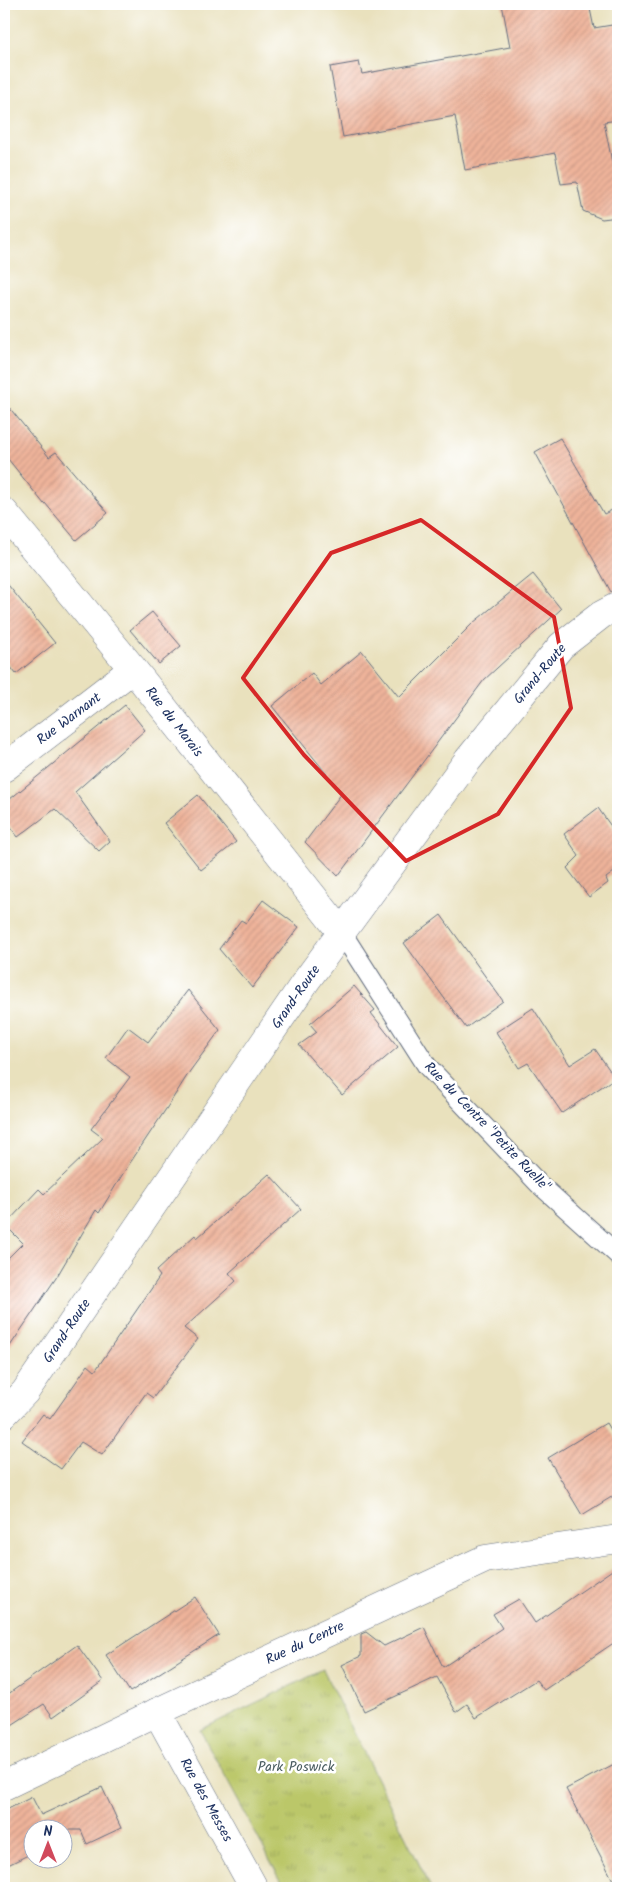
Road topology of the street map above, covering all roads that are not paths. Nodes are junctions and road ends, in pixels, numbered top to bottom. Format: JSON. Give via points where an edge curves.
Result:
{"nodes":[{"id":1,"x":4,"y":512,"type":"edge"},
{"id":2,"x":618,"y":606,"type":"edge"},
{"id":3,"x":133,"y":669,"type":"junction"},
{"id":4,"x":4,"y":768,"type":"edge"},
{"id":5,"x":342,"y":933,"type":"junction"},
{"id":6,"x":618,"y":1256,"type":"edge"},
{"id":7,"x":4,"y":1414,"type":"edge"},
{"id":8,"x":618,"y":1539,"type":"edge"},
{"id":9,"x":157,"y":1712,"type":"junction"},
{"id":10,"x":4,"y":1786,"type":"edge"},
{"id":11,"x":254,"y":1888,"type":"edge"}],
"edges":[{"from":1,"to":3,"type":"street","name":"Rue du Marais"},
{"from":2,"to":5,"type":"street","name":"Grand-Route","via":[[561,646],[468,760]]},
{"from":3,"to":4,"type":"street","name":"Rue Warnant"},
{"from":3,"to":5,"type":"street","name":"Rue du Marais"},
{"from":5,"to":6,"type":"lane","name":"Rue du Centre \"Petite Ruelle\"","via":[[427,1066],[539,1184]]},
{"from":5,"to":7,"type":"street","name":"Grand-Route","via":[[25,1392]]},
{"from":8,"to":9,"type":"street","name":"Rue du Centre","via":[[485,1560]]},
{"from":9,"to":10,"type":"street","name":"Rue du Centre"},
{"from":9,"to":11,"type":"street","name":"Rue des Messes"}]}
